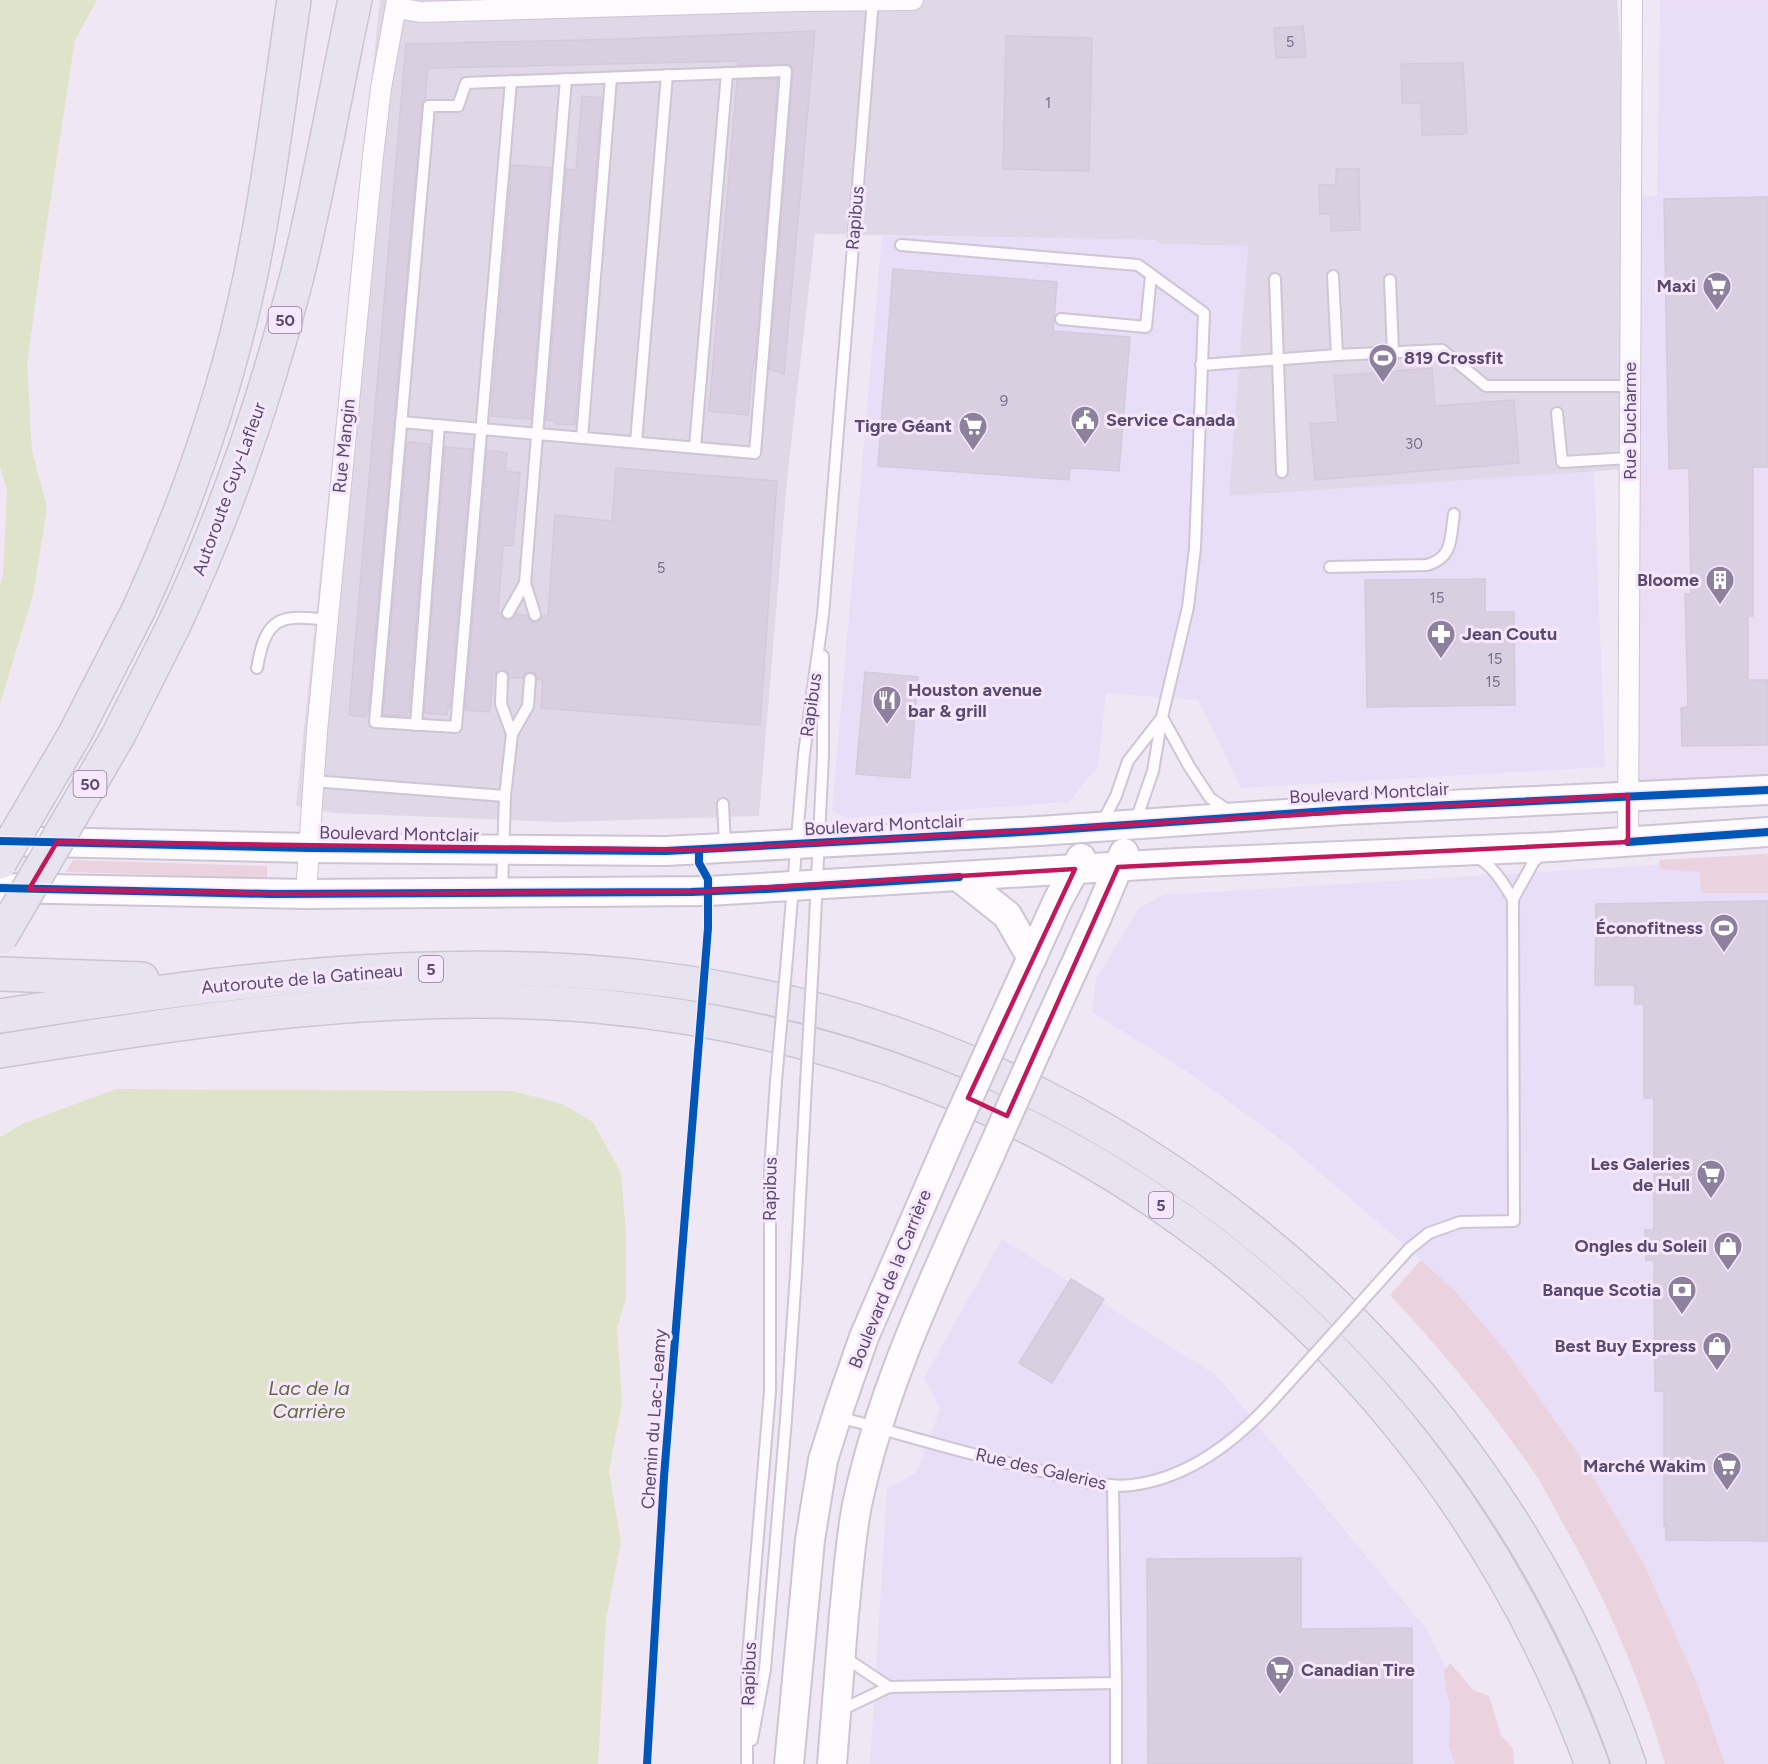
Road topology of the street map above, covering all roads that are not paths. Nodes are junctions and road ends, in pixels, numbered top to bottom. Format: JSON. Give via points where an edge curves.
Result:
{"nodes":[{"id":1,"x":294,"y":0,"type":"edge"},
{"id":2,"x":355,"y":0,"type":"edge"},
{"id":3,"x":873,"y":0,"type":"edge"},
{"id":4,"x":913,"y":0,"type":"edge"},
{"id":5,"x":1632,"y":0,"type":"edge"},
{"id":6,"x":787,"y":1,"type":"edge"},
{"id":7,"x":646,"y":3,"type":"edge"},
{"id":8,"x":397,"y":4,"type":"edge"},
{"id":9,"x":726,"y":73,"type":"junction"},
{"id":10,"x":667,"y":75,"type":"junction"},
{"id":11,"x":611,"y":78,"type":"junction"},
{"id":12,"x":566,"y":79,"type":"junction"},
{"id":13,"x":511,"y":81,"type":"junction"},
{"id":14,"x":901,"y":245,"type":"dead end"},
{"id":15,"x":1151,"y":275,"type":"junction"},
{"id":16,"x":1334,"y":276,"type":"dead end"},
{"id":17,"x":1275,"y":279,"type":"dead end"},
{"id":18,"x":1390,"y":280,"type":"dead end"},
{"id":19,"x":1061,"y":319,"type":"dead end"},
{"id":20,"x":1393,"y":352,"type":"junction"},
{"id":21,"x":1337,"y":355,"type":"junction"},
{"id":22,"x":1278,"y":360,"type":"junction"},
{"id":23,"x":1201,"y":365,"type":"junction"},
{"id":24,"x":1630,"y":386,"type":"junction"},
{"id":25,"x":1557,"y":413,"type":"dead end"},
{"id":26,"x":401,"y":422,"type":"junction"},
{"id":27,"x":439,"y":425,"type":"junction"},
{"id":28,"x":482,"y":429,"type":"junction"},
{"id":29,"x":538,"y":434,"type":"junction"},
{"id":30,"x":582,"y":438,"type":"junction"},
{"id":31,"x":636,"y":442,"type":"junction"},
{"id":32,"x":694,"y":447,"type":"junction"},
{"id":33,"x":1629,"y":458,"type":"junction"},
{"id":34,"x":1282,"y":472,"type":"dead end"},
{"id":35,"x":1454,"y":514,"type":"dead end"},
{"id":36,"x":1330,"y":567,"type":"dead end"},
{"id":37,"x":525,"y":583,"type":"junction"},
{"id":38,"x":508,"y":614,"type":"dead end"},
{"id":39,"x":535,"y":615,"type":"dead end"},
{"id":40,"x":823,"y":615,"type":"junction"},
{"id":41,"x":327,"y":620,"type":"junction"},
{"id":42,"x":257,"y":668,"type":"dead end"},
{"id":43,"x":502,"y":677,"type":"dead end"},
{"id":44,"x":530,"y":679,"type":"dead end"},
{"id":45,"x":1162,"y":717,"type":"junction"},
{"id":46,"x":416,"y":725,"type":"junction"},
{"id":47,"x":512,"y":734,"type":"junction"},
{"id":48,"x":313,"y":781,"type":"junction"},
{"id":49,"x":1768,"y":790,"type":"edge"},
{"id":50,"x":1628,"y":795,"type":"junction"},
{"id":51,"x":506,"y":796,"type":"junction"},
{"id":52,"x":723,"y":804,"type":"dead end"},
{"id":53,"x":1235,"y":816,"type":"junction"},
{"id":54,"x":1134,"y":824,"type":"junction"},
{"id":55,"x":1099,"y":827,"type":"junction"},
{"id":56,"x":1768,"y":832,"type":"edge"},
{"id":57,"x":1628,"y":842,"type":"junction"},
{"id":58,"x":807,"y":844,"type":"junction"},
{"id":59,"x":1551,"y":847,"type":"junction"},
{"id":60,"x":6,"y":848,"type":"edge"},
{"id":61,"x":310,"y":848,"type":"junction"},
{"id":62,"x":725,"y":849,"type":"junction"},
{"id":63,"x":503,"y":850,"type":"junction"},
{"id":64,"x":1460,"y":850,"type":"junction"},
{"id":65,"x":1118,"y":867,"type":"junction"},
{"id":66,"x":1075,"y":869,"type":"junction"},
{"id":67,"x":959,"y":877,"type":"junction"},
{"id":68,"x":805,"y":887,"type":"junction"},
{"id":69,"x":0,"y":888,"type":"edge"},
{"id":70,"x":306,"y":894,"type":"junction"},
{"id":71,"x":502,"y":894,"type":"junction"},
{"id":72,"x":1513,"y":899,"type":"junction"},
{"id":73,"x":0,"y":938,"type":"edge"},
{"id":74,"x":1032,"y":958,"type":"junction"},
{"id":75,"x":0,"y":974,"type":"edge"},
{"id":76,"x":237,"y":982,"type":"junction"},
{"id":77,"x":0,"y":1016,"type":"edge"},
{"id":78,"x":0,"y":1051,"type":"edge"},
{"id":79,"x":836,"y":1417,"type":"junction"},
{"id":80,"x":877,"y":1428,"type":"junction"},
{"id":81,"x":1113,"y":1486,"type":"junction"},
{"id":82,"x":841,"y":1655,"type":"junction"},
{"id":83,"x":1116,"y":1683,"type":"junction"},
{"id":84,"x":889,"y":1687,"type":"junction"},
{"id":85,"x":836,"y":1713,"type":"junction"},
{"id":86,"x":748,"y":1764,"type":"edge"},
{"id":87,"x":789,"y":1764,"type":"edge"},
{"id":88,"x":832,"y":1764,"type":"edge"},
{"id":89,"x":1116,"y":1764,"type":"edge"},
{"id":90,"x":1592,"y":1764,"type":"edge"},
{"id":91,"x":1629,"y":1764,"type":"edge"}],
"edges":[{"from":1,"to":60,"type":"highway","name":"Autoroute Guy-Lafleur","number":"50","bridge":true,"via":[[260,224],[238,327],[190,486],[139,609],[75,734]]},
{"from":2,"to":73,"type":"highway","name":"Autoroute Guy-Lafleur","number":"50","bridge":true,"via":[[310,219],[277,352],[235,482],[201,567],[112,746]]},
{"from":3,"to":4,"type":"street"},
{"from":3,"to":6,"type":"street"},
{"from":3,"to":40,"type":"lane","name":"Rapibus"},
{"from":5,"to":24,"type":"street","name":"Rue Ducharme"},
{"from":6,"to":7,"type":"street"},
{"from":7,"to":8,"type":"street","via":[[421,12]]},
{"from":8,"to":41,"type":"street","name":"Rue Mangin","via":[[375,137]]},
{"from":9,"to":10,"type":"lane"},
{"from":9,"to":32,"type":"lane"},
{"from":9,"to":32,"type":"lane","via":[[786,71],[755,453]]},
{"from":10,"to":11,"type":"lane"},
{"from":10,"to":31,"type":"lane"},
{"from":11,"to":12,"type":"lane"},
{"from":11,"to":30,"type":"lane"},
{"from":12,"to":13,"type":"lane"},
{"from":12,"to":29,"type":"lane"},
{"from":13,"to":26,"type":"lane","via":[[466,83],[458,106],[429,106]]},
{"from":13,"to":28,"type":"lane"},
{"from":14,"to":15,"type":"lane","via":[[1138,265]]},
{"from":15,"to":19,"type":"lane","via":[[1146,327]]},
{"from":15,"to":23,"type":"lane","via":[[1204,313]]},
{"from":16,"to":21,"type":"lane"},
{"from":17,"to":22,"type":"lane"},
{"from":18,"to":20,"type":"lane"},
{"from":20,"to":21,"type":"lane"},
{"from":20,"to":24,"type":"lane","via":[[1442,350],[1486,386]]},
{"from":21,"to":22,"type":"lane"},
{"from":22,"to":23,"type":"lane"},
{"from":22,"to":34,"type":"lane"},
{"from":23,"to":45,"type":"lane","via":[[1195,548],[1188,607]]},
{"from":24,"to":33,"type":"street","name":"Rue Ducharme"},
{"from":25,"to":33,"type":"lane","via":[[1562,462]]},
{"from":26,"to":27,"type":"lane"},
{"from":26,"to":46,"type":"lane","via":[[375,722]]},
{"from":27,"to":28,"type":"lane"},
{"from":27,"to":46,"type":"lane"},
{"from":28,"to":29,"type":"lane"},
{"from":28,"to":46,"type":"lane","via":[[456,727]]},
{"from":29,"to":30,"type":"lane"},
{"from":29,"to":37,"type":"lane"},
{"from":30,"to":31,"type":"lane"},
{"from":31,"to":32,"type":"lane"},
{"from":33,"to":50,"type":"street","name":"Rue Ducharme"},
{"from":35,"to":36,"type":"lane","via":[[1448,550],[1439,561],[1427,565]]},
{"from":37,"to":38,"type":"lane"},
{"from":37,"to":39,"type":"lane"},
{"from":40,"to":58,"type":"lane","name":"Rapibus","via":[[804,754]]},
{"from":40,"to":58,"type":"lane","name":"Rapibus","via":[[823,755]]},
{"from":41,"to":42,"type":"lane","via":[[298,616],[275,623],[264,641]]},
{"from":41,"to":48,"type":"street","name":"Rue Mangin"},
{"from":43,"to":47,"type":"lane","via":[[501,704]]},
{"from":44,"to":47,"type":"lane","via":[[528,706]]},
{"from":45,"to":53,"type":"lane","via":[[1210,798]]},
{"from":45,"to":54,"type":"lane","via":[[1153,771]]},
{"from":45,"to":55,"type":"lane","via":[[1128,761],[1116,796]]},
{"from":47,"to":51,"type":"lane"},
{"from":48,"to":51,"type":"lane"},
{"from":48,"to":61,"type":"street","name":"Rue Mangin"},
{"from":49,"to":50,"type":"main road","name":"Boulevard Montclair"},
{"from":50,"to":53,"type":"main road","name":"Boulevard Montclair"},
{"from":50,"to":57,"type":"street","name":"Rue Ducharme"},
{"from":51,"to":63,"type":"lane"},
{"from":52,"to":62,"type":"lane"},
{"from":53,"to":54,"type":"main road","name":"Boulevard Montclair"},
{"from":54,"to":55,"type":"main road","name":"Boulevard Montclair"},
{"from":54,"to":65,"type":"main road"},
{"from":55,"to":58,"type":"main road","name":"Boulevard Montclair"},
{"from":55,"to":66,"type":"main road","name":"Boulevard de la Carrière"},
{"from":56,"to":57,"type":"main road"},
{"from":57,"to":59,"type":"main road"},
{"from":58,"to":62,"type":"main road","name":"Boulevard Montclair"},
{"from":58,"to":68,"type":"lane","name":"Rapibus"},
{"from":58,"to":68,"type":"lane","name":"Rapibus"},
{"from":59,"to":64,"type":"main road"},
{"from":59,"to":72,"type":"lane","via":[[1534,861]]},
{"from":60,"to":61,"type":"main road","name":"Boulevard Montclair"},
{"from":61,"to":63,"type":"main road","name":"Boulevard Montclair"},
{"from":61,"to":70,"type":"street","name":"Rue Mangin"},
{"from":62,"to":63,"type":"main road","name":"Boulevard Montclair"},
{"from":63,"to":71,"type":"lane"},
{"from":64,"to":65,"type":"main road"},
{"from":64,"to":72,"type":"lane","via":[[1484,861]]},
{"from":65,"to":66,"type":"main road"},
{"from":65,"to":80,"type":"main road","bridge":true,"via":[[908,1343]]},
{"from":66,"to":67,"type":"main road"},
{"from":66,"to":74,"type":"main road","name":"Boulevard de la Carrière"},
{"from":67,"to":68,"type":"main road"},
{"from":67,"to":74,"type":"main road","via":[[1007,915]]},
{"from":68,"to":71,"type":"main road"},
{"from":68,"to":86,"type":"lane","name":"Rapibus","bridge":true,"via":[[813,961],[796,1274],[765,1670]]},
{"from":68,"to":86,"type":"lane","name":"Rapibus","bridge":true,"via":[[787,958],[770,1170],[770,1402],[747,1668]]},
{"from":69,"to":70,"type":"main road"},
{"from":70,"to":71,"type":"main road"},
{"from":72,"to":81,"type":"lane","name":"Rue des Galeries","bridge":true,"via":[[1514,1221],[1460,1222],[1429,1233],[1409,1249],[1254,1421],[1233,1439],[1175,1472],[1133,1485]]},
{"from":74,"to":79,"type":"main road","name":"Boulevard de la Carrière","bridge":true,"via":[[880,1296]]},
{"from":75,"to":76,"type":"highway"},
{"from":76,"to":77,"type":"highway","name":"Autoroute de la Gatineau","number":"5"},
{"from":76,"to":91,"type":"highway","name":"Autoroute de la Gatineau","number":"5","via":[[356,972],[478,968],[599,973],[707,986],[798,1005],[898,1035],[987,1070],[1088,1120],[1178,1174],[1261,1238],[1329,1298],[1416,1390],[1474,1464],[1534,1557],[1592,1668]]},
{"from":78,"to":90,"type":"highway","name":"Autoroute de la Gatineau","number":"5","via":[[278,1011],[400,1003],[565,1004],[686,1017],[782,1036],[878,1064],[980,1103],[1104,1168],[1183,1220],[1274,1293],[1348,1364],[1425,1457],[1493,1556],[1557,1676]]},
{"from":79,"to":80,"type":"lane","name":"Rue des Galeries"},
{"from":79,"to":87,"type":"main road","name":"Boulevard de la Carrière","via":[[813,1517]]},
{"from":80,"to":81,"type":"lane","name":"Rue des Galeries","via":[[1023,1468]]},
{"from":80,"to":82,"type":"main road","via":[[855,1518]]},
{"from":81,"to":83,"type":"lane"},
{"from":82,"to":84,"type":"lane"},
{"from":82,"to":85,"type":"main road"},
{"from":83,"to":84,"type":"lane"},
{"from":83,"to":89,"type":"lane"},
{"from":84,"to":85,"type":"lane"},
{"from":85,"to":88,"type":"main road"}]}
